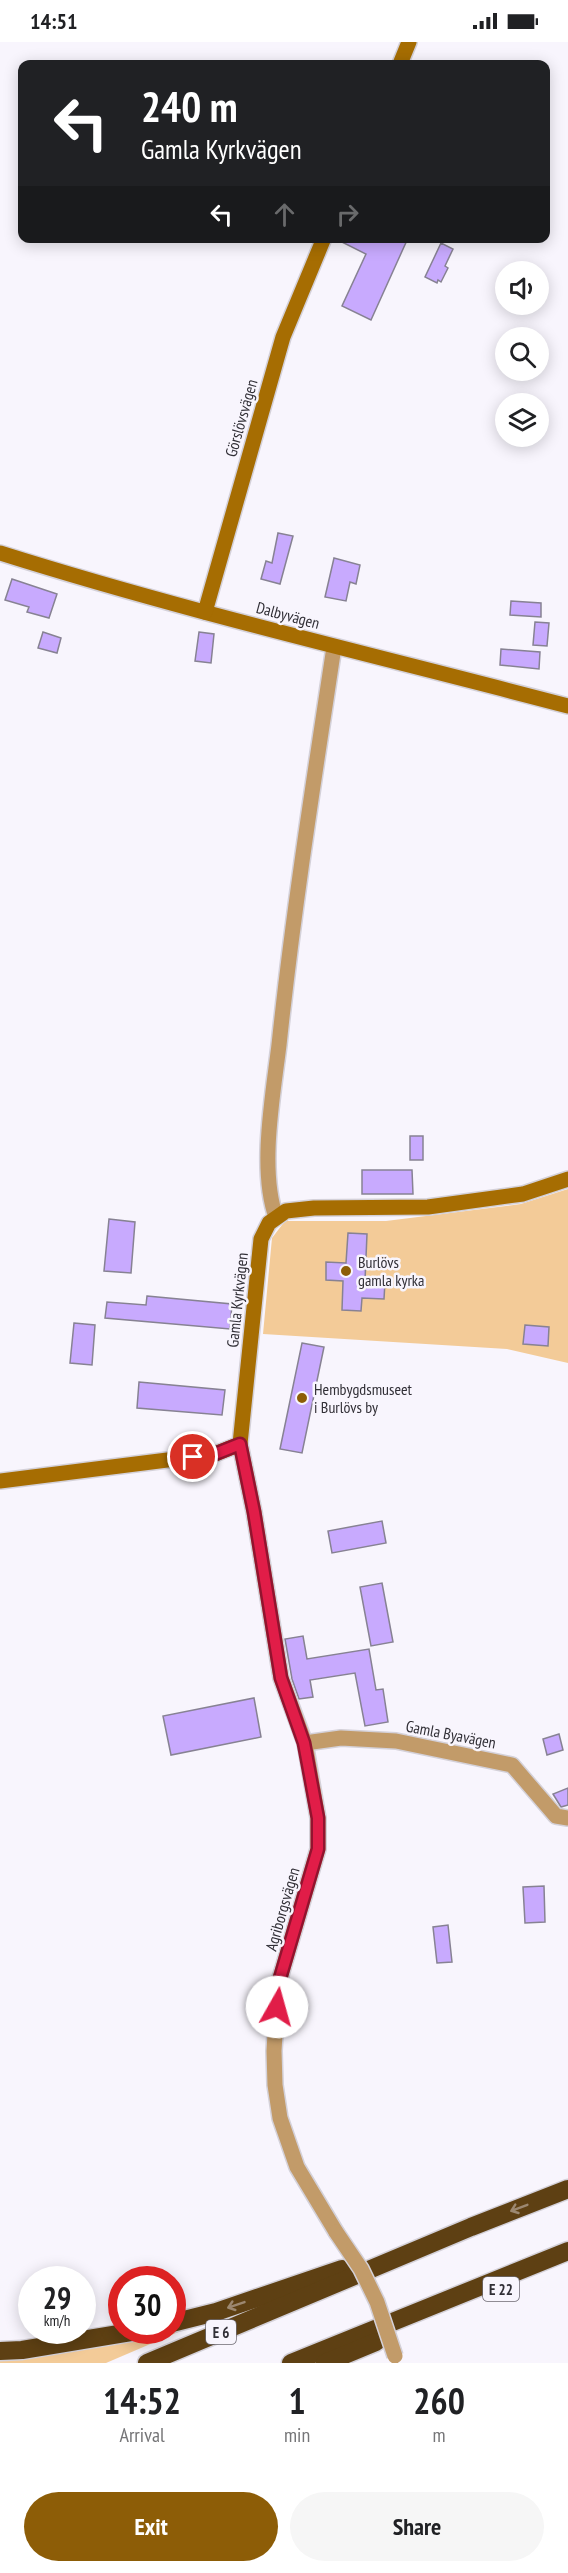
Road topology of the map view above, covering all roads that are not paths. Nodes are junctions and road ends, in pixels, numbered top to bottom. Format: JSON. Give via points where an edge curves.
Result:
{"nodes":[{"id":1,"x":409,"y":42,"type":"edge"},
{"id":2,"x":402,"y":60,"type":"edge"},
{"id":3,"x":322,"y":243,"type":"edge"},
{"id":4,"x":0,"y":553,"type":"edge"},
{"id":5,"x":205,"y":612,"type":"junction"},
{"id":6,"x":334,"y":646,"type":"junction"},
{"id":7,"x":568,"y":706,"type":"edge"},
{"id":8,"x":568,"y":1179,"type":"edge"},
{"id":9,"x":276,"y":1217,"type":"junction"},
{"id":10,"x":240,"y":1444,"type":"junction"},
{"id":11,"x":0,"y":1481,"type":"edge"},
{"id":12,"x":304,"y":1743,"type":"junction"},
{"id":13,"x":568,"y":1818,"type":"edge"},
{"id":14,"x":568,"y":2189,"type":"edge"},
{"id":15,"x":471,"y":2227,"type":"junction"},
{"id":16,"x":568,"y":2251,"type":"edge"},
{"id":17,"x":568,"y":2260,"type":"edge"},
{"id":18,"x":186,"y":2320,"type":"edge"},
{"id":19,"x":108,"y":2336,"type":"edge"},
{"id":20,"x":0,"y":2351,"type":"edge"},
{"id":21,"x":395,"y":2359,"type":"edge"},
{"id":22,"x":147,"y":2363,"type":"edge"},
{"id":23,"x":291,"y":2363,"type":"edge"},
{"id":24,"x":325,"y":2363,"type":"edge"}],
"edges":[{"from":1,"to":2,"type":"street"},
{"from":3,"to":5,"type":"street","name":"Görslövsvägen","via":[[283,337]]},
{"from":4,"to":5,"type":"street","name":"Dalbyvägen"},
{"from":5,"to":6,"type":"street","name":"Dalbyvägen"},
{"from":6,"to":7,"type":"street","name":"Dalbyvägen"},
{"from":6,"to":9,"type":"street","via":[[288,960],[269,1128],[269,1198]]},
{"from":8,"to":9,"type":"street","via":[[523,1194],[428,1207],[314,1209],[286,1211]]},
{"from":9,"to":10,"type":"street","name":"Gamla Kyrkvägen","via":[[264,1229],[261,1239]]},
{"from":10,"to":11,"type":"street","via":[[204,1456]]},
{"from":10,"to":12,"type":"street","name":"Agriborgsvägen","via":[[281,1678]]},
{"from":12,"to":13,"type":"street","name":"Gamla Byavägen","via":[[341,1738],[396,1741],[512,1765],[556,1816]]},
{"from":12,"to":21,"type":"street","name":"Agriborgsvägen","bridge":true,"via":[[318,1818],[318,1849],[278,1985],[275,2085],[280,2118],[297,2166],[361,2269],[377,2302]]},
{"from":14,"to":15,"type":"highway","number":"E 6","one_way":true},
{"from":15,"to":18,"type":"highway","one_way":true},
{"from":15,"to":22,"type":"highway","number":"E 6"},
{"from":16,"to":23,"type":"highway"},
{"from":17,"to":24,"type":"highway","number":"E 22"},
{"from":19,"to":20,"type":"highway"}]}
